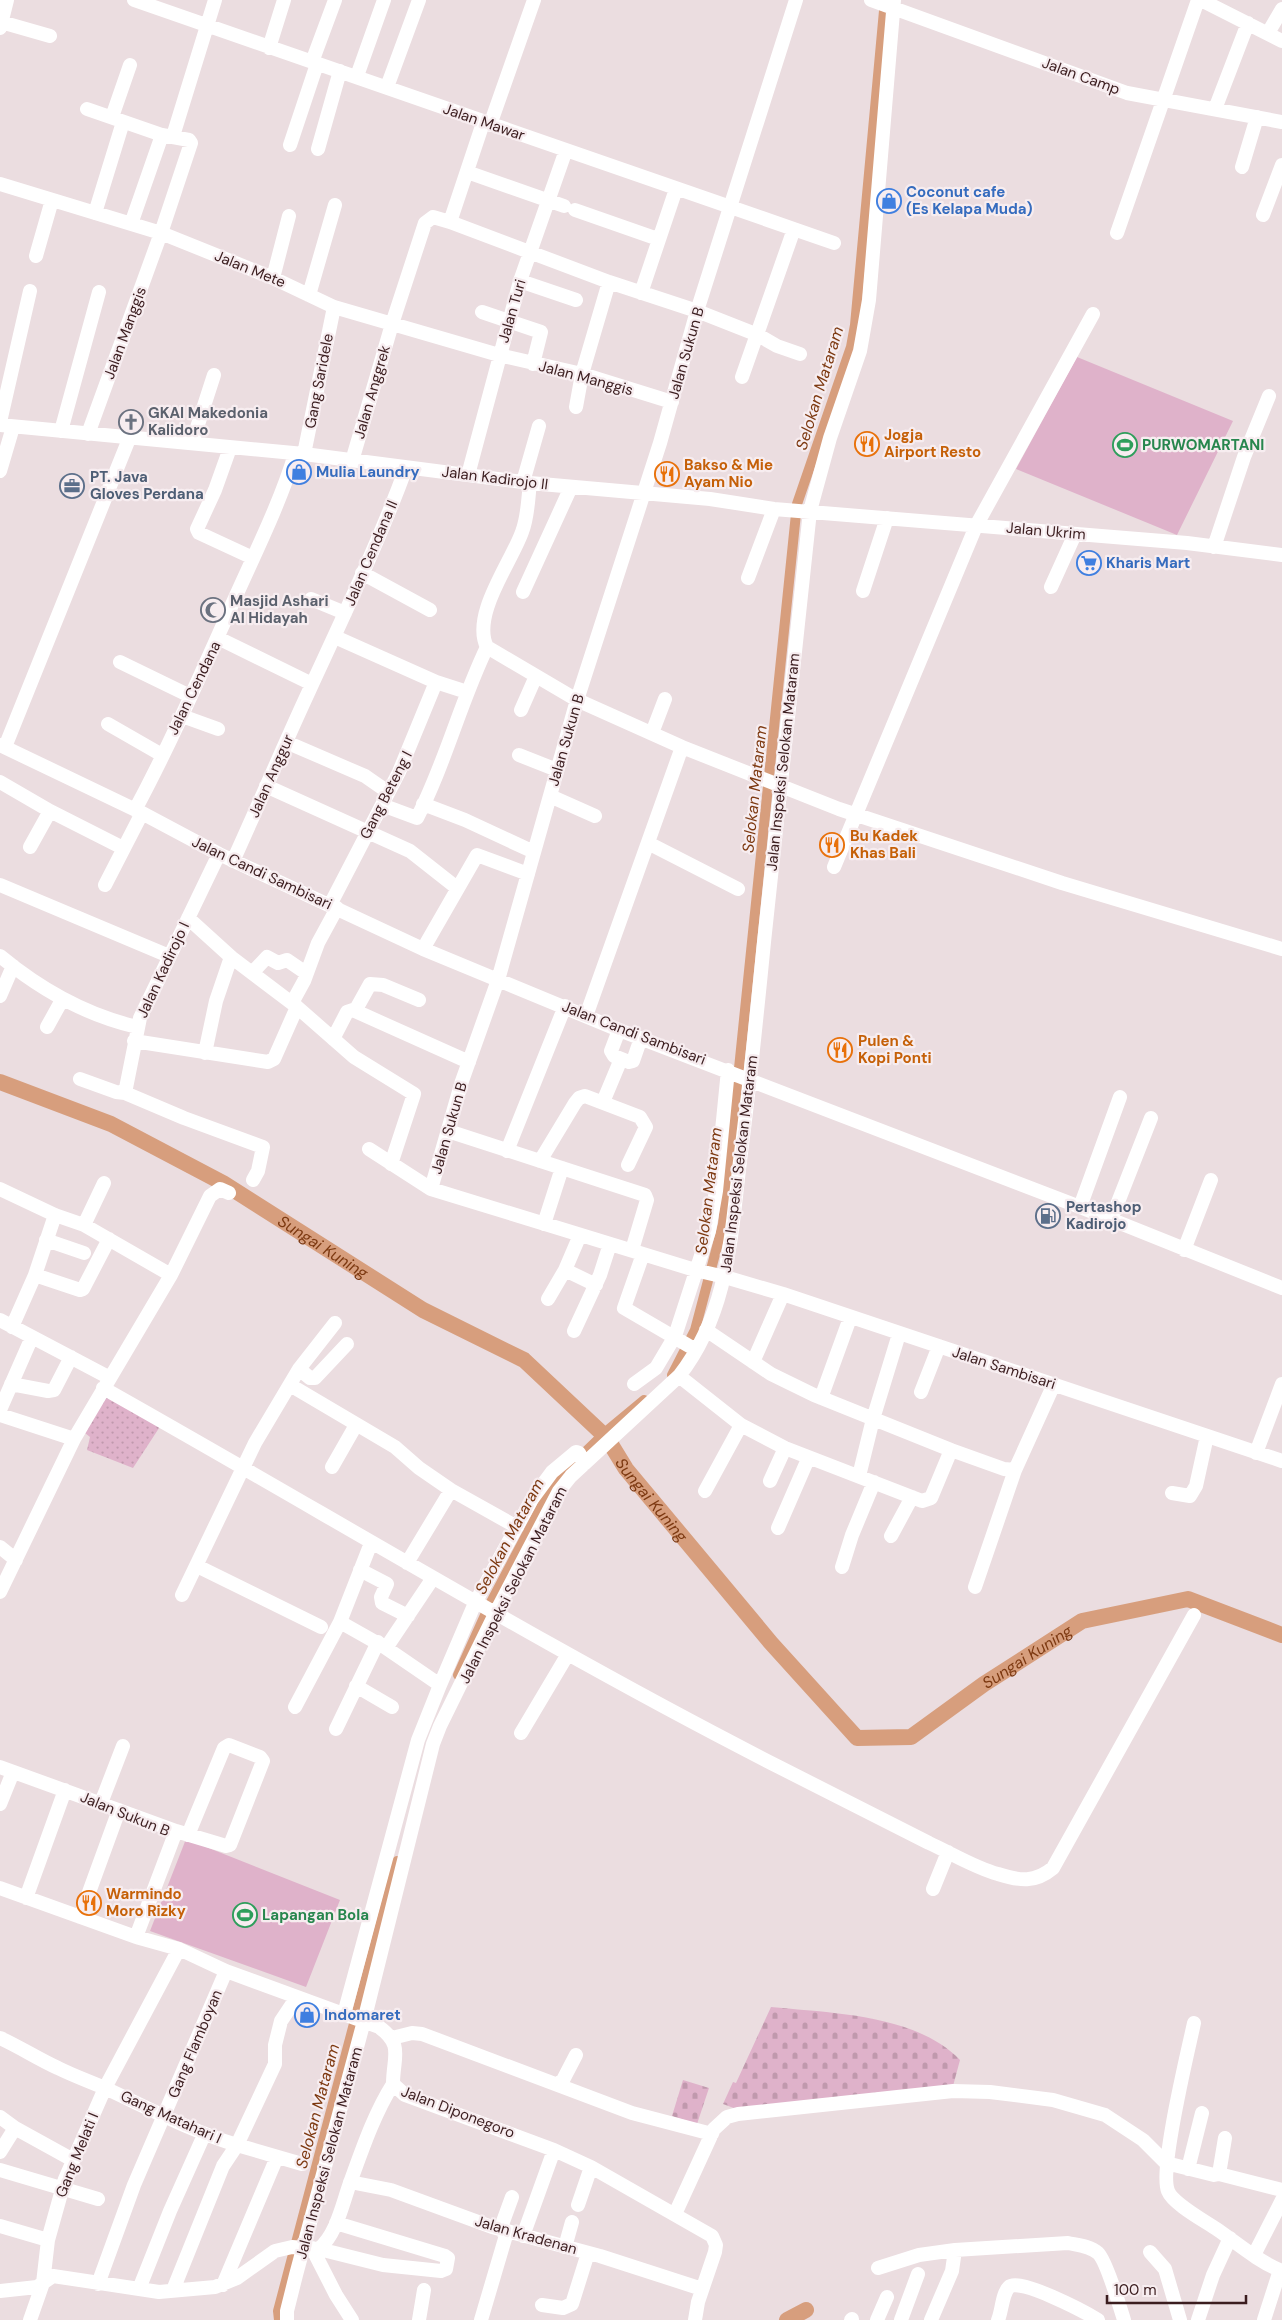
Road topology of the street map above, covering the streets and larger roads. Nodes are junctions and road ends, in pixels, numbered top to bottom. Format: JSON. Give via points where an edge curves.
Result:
{"nodes":[{"id":1,"x":7,"y":0,"type":"edge"},
{"id":2,"x":134,"y":0,"type":"edge"},
{"id":3,"x":215,"y":0,"type":"edge"},
{"id":4,"x":284,"y":0,"type":"edge"},
{"id":5,"x":335,"y":0,"type":"edge"},
{"id":6,"x":384,"y":0,"type":"edge"},
{"id":7,"x":419,"y":0,"type":"edge"},
{"id":8,"x":534,"y":0,"type":"edge"},
{"id":9,"x":796,"y":0,"type":"edge"},
{"id":10,"x":1199,"y":0,"type":"edge"},
{"id":11,"x":884,"y":3,"type":"edge"},
{"id":12,"x":1282,"y":9,"type":"edge"},
{"id":13,"x":1248,"y":23,"type":"junction"},
{"id":14,"x":1,"y":25,"type":"edge"},
{"id":15,"x":207,"y":26,"type":"junction"},
{"id":16,"x":1268,"y":33,"type":"junction"},
{"id":17,"x":50,"y":36,"type":"dead end"},
{"id":18,"x":1282,"y":41,"type":"edge"},
{"id":19,"x":269,"y":48,"type":"junction"},
{"id":20,"x":314,"y":63,"type":"junction"},
{"id":21,"x":130,"y":65,"type":"dead end"},
{"id":22,"x":340,"y":71,"type":"junction"},
{"id":23,"x":357,"y":76,"type":"junction"},
{"id":24,"x":387,"y":87,"type":"junction"},
{"id":25,"x":1164,"y":100,"type":"junction"},
{"id":26,"x":87,"y":109,"type":"dead end"},
{"id":27,"x":1215,"y":109,"type":"junction"},
{"id":28,"x":1257,"y":117,"type":"junction"},
{"id":29,"x":118,"y":120,"type":"junction"},
{"id":30,"x":1282,"y":122,"type":"edge"},
{"id":31,"x":487,"y":124,"type":"junction"},
{"id":32,"x":167,"y":136,"type":"junction"},
{"id":33,"x":290,"y":144,"type":"dead end"},
{"id":34,"x":318,"y":149,"type":"dead end"},
{"id":35,"x":566,"y":150,"type":"junction"},
{"id":36,"x":1282,"y":165,"type":"edge"},
{"id":37,"x":1242,"y":167,"type":"dead end"},
{"id":38,"x":467,"y":172,"type":"junction"},
{"id":39,"x":0,"y":184,"type":"edge"},
{"id":40,"x":676,"y":189,"type":"junction"},
{"id":41,"x":52,"y":200,"type":"junction"},
{"id":42,"x":547,"y":200,"type":"junction"},
{"id":43,"x":335,"y":205,"type":"dead end"},
{"id":44,"x":732,"y":206,"type":"junction"},
{"id":45,"x":95,"y":213,"type":"junction"},
{"id":46,"x":1263,"y":215,"type":"dead end"},
{"id":47,"x":289,"y":216,"type":"dead end"},
{"id":48,"x":450,"y":222,"type":"junction"},
{"id":49,"x":131,"y":224,"type":"junction"},
{"id":50,"x":794,"y":229,"type":"junction"},
{"id":51,"x":161,"y":233,"type":"junction"},
{"id":52,"x":1117,"y":233,"type":"dead end"},
{"id":53,"x":658,"y":240,"type":"junction"},
{"id":54,"x":834,"y":243,"type":"dead end"},
{"id":55,"x":530,"y":251,"type":"junction"},
{"id":56,"x":36,"y":256,"type":"dead end"},
{"id":57,"x":273,"y":278,"type":"junction"},
{"id":58,"x":520,"y":281,"type":"junction"},
{"id":59,"x":609,"y":282,"type":"junction"},
{"id":60,"x":30,"y":291,"type":"dead end"},
{"id":61,"x":100,"y":292,"type":"dead end"},
{"id":62,"x":641,"y":293,"type":"junction"},
{"id":63,"x":308,"y":295,"type":"junction"},
{"id":64,"x":576,"y":300,"type":"dead end"},
{"id":65,"x":334,"y":307,"type":"junction"},
{"id":66,"x":697,"y":311,"type":"junction"},
{"id":67,"x":482,"y":312,"type":"dead end"},
{"id":68,"x":1093,"y":314,"type":"dead end"},
{"id":69,"x":509,"y":321,"type":"junction"},
{"id":70,"x":392,"y":324,"type":"junction"},
{"id":71,"x":758,"y":335,"type":"junction"},
{"id":72,"x":800,"y":354,"type":"dead end"},
{"id":73,"x":499,"y":355,"type":"junction"},
{"id":74,"x":533,"y":364,"type":"junction"},
{"id":75,"x":582,"y":374,"type":"junction"},
{"id":76,"x":214,"y":375,"type":"dead end"},
{"id":77,"x":742,"y":377,"type":"dead end"},
{"id":78,"x":1269,"y":396,"type":"dead end"},
{"id":79,"x":672,"y":402,"type":"junction"},
{"id":80,"x":576,"y":407,"type":"dead end"},
{"id":81,"x":4,"y":425,"type":"edge"},
{"id":82,"x":538,"y":426,"type":"dead end"},
{"id":83,"x":61,"y":431,"type":"junction"},
{"id":84,"x":88,"y":434,"type":"junction"},
{"id":85,"x":129,"y":439,"type":"junction"},
{"id":86,"x":192,"y":443,"type":"junction"},
{"id":87,"x":230,"y":448,"type":"junction"},
{"id":88,"x":299,"y":454,"type":"junction"},
{"id":89,"x":352,"y":461,"type":"junction"},
{"id":90,"x":406,"y":468,"type":"junction"},
{"id":91,"x":0,"y":471,"type":"edge"},
{"id":92,"x":468,"y":475,"type":"junction"},
{"id":93,"x":527,"y":483,"type":"junction"},
{"id":94,"x":571,"y":487,"type":"junction"},
{"id":95,"x":642,"y":494,"type":"junction"},
{"id":96,"x":781,"y":509,"type":"junction"},
{"id":97,"x":806,"y":511,"type":"junction"},
{"id":98,"x":887,"y":518,"type":"junction"},
{"id":99,"x":976,"y":526,"type":"junction"},
{"id":100,"x":1075,"y":534,"type":"junction"},
{"id":101,"x":1214,"y":546,"type":"junction"},
{"id":102,"x":1282,"y":555,"type":"edge"},
{"id":103,"x":253,"y":558,"type":"junction"},
{"id":104,"x":362,"y":573,"type":"junction"},
{"id":105,"x":748,"y":578,"type":"dead end"},
{"id":106,"x":1051,"y":587,"type":"dead end"},
{"id":107,"x":863,"y":591,"type":"dead end"},
{"id":108,"x":523,"y":592,"type":"dead end"},
{"id":109,"x":311,"y":598,"type":"dead end"},
{"id":110,"x":430,"y":610,"type":"dead end"},
{"id":111,"x":345,"y":613,"type":"junction"},
{"id":112,"x":335,"y":637,"type":"junction"},
{"id":113,"x":218,"y":638,"type":"junction"},
{"id":114,"x":487,"y":647,"type":"junction"},
{"id":115,"x":120,"y":662,"type":"dead end"},
{"id":116,"x":536,"y":676,"type":"junction"},
{"id":117,"x":436,"y":682,"type":"junction"},
{"id":118,"x":310,"y":687,"type":"junction"},
{"id":119,"x":467,"y":692,"type":"junction"},
{"id":120,"x":190,"y":696,"type":"junction"},
{"id":121,"x":665,"y":699,"type":"dead end"},
{"id":122,"x":577,"y":700,"type":"junction"},
{"id":123,"x":521,"y":710,"type":"dead end"},
{"id":124,"x":182,"y":716,"type":"junction"},
{"id":125,"x":108,"y":724,"type":"dead end"},
{"id":126,"x":218,"y":729,"type":"dead end"},
{"id":127,"x":652,"y":733,"type":"junction"},
{"id":128,"x":286,"y":742,"type":"junction"},
{"id":129,"x":2,"y":746,"type":"edge"},
{"id":130,"x":682,"y":747,"type":"junction"},
{"id":131,"x":162,"y":754,"type":"junction"},
{"id":132,"x":519,"y":755,"type":"dead end"},
{"id":133,"x":557,"y":770,"type":"junction"},
{"id":134,"x":0,"y":782,"type":"edge"},
{"id":135,"x":778,"y":784,"type":"junction"},
{"id":136,"x":266,"y":786,"type":"junction"},
{"id":137,"x":388,"y":792,"type":"junction"},
{"id":138,"x":550,"y":796,"type":"junction"},
{"id":139,"x":423,"y":804,"type":"junction"},
{"id":140,"x":382,"y":805,"type":"junction"},
{"id":141,"x":50,"y":811,"type":"junction"},
{"id":142,"x":139,"y":812,"type":"junction"},
{"id":143,"x":854,"y":815,"type":"junction"},
{"id":144,"x":594,"y":816,"type":"dead end"},
{"id":145,"x":366,"y":833,"type":"junction"},
{"id":146,"x":648,"y":843,"type":"junction"},
{"id":147,"x":30,"y":847,"type":"dead end"},
{"id":148,"x":123,"y":848,"type":"junction"},
{"id":149,"x":534,"y":852,"type":"junction"},
{"id":150,"x":219,"y":854,"type":"junction"},
{"id":151,"x":234,"y":861,"type":"junction"},
{"id":152,"x":834,"y":868,"type":"dead end"},
{"id":153,"x":528,"y":874,"type":"junction"},
{"id":154,"x":0,"y":885,"type":"edge"},
{"id":155,"x":105,"y":885,"type":"dead end"},
{"id":156,"x":457,"y":888,"type":"junction"},
{"id":157,"x":738,"y":889,"type":"dead end"},
{"id":158,"x":334,"y":907,"type":"junction"},
{"id":159,"x":188,"y":918,"type":"junction"},
{"id":160,"x":424,"y":949,"type":"junction"},
{"id":161,"x":1282,"y":949,"type":"edge"},
{"id":162,"x":0,"y":956,"type":"edge"},
{"id":163,"x":169,"y":956,"type":"junction"},
{"id":164,"x":231,"y":957,"type":"junction"},
{"id":165,"x":13,"y":966,"type":"junction"},
{"id":166,"x":252,"y":973,"type":"junction"},
{"id":167,"x":306,"y":973,"type":"junction"},
{"id":168,"x":498,"y":980,"type":"junction"},
{"id":169,"x":0,"y":996,"type":"edge"},
{"id":170,"x":62,"y":1000,"type":"junction"},
{"id":171,"x":419,"y":1000,"type":"dead end"},
{"id":172,"x":294,"y":1005,"type":"junction"},
{"id":173,"x":565,"y":1006,"type":"junction"},
{"id":174,"x":355,"y":1011,"type":"junction"},
{"id":175,"x":586,"y":1016,"type":"junction"},
{"id":176,"x":47,"y":1027,"type":"dead end"},
{"id":177,"x":619,"y":1030,"type":"junction"},
{"id":178,"x":136,"y":1034,"type":"junction"},
{"id":179,"x":641,"y":1038,"type":"junction"},
{"id":180,"x":333,"y":1039,"type":"junction"},
{"id":181,"x":205,"y":1053,"type":"junction"},
{"id":182,"x":622,"y":1059,"type":"junction"},
{"id":183,"x":469,"y":1062,"type":"junction"},
{"id":184,"x":730,"y":1071,"type":"junction"},
{"id":185,"x":748,"y":1078,"type":"junction"},
{"id":186,"x":80,"y":1079,"type":"dead end"},
{"id":187,"x":125,"y":1093,"type":"junction"},
{"id":188,"x":1120,"y":1097,"type":"dead end"},
{"id":189,"x":603,"y":1102,"type":"junction"},
{"id":190,"x":1151,"y":1118,"type":"dead end"},
{"id":191,"x":448,"y":1131,"type":"junction"},
{"id":192,"x":369,"y":1149,"type":"dead end"},
{"id":193,"x":507,"y":1151,"type":"junction"},
{"id":194,"x":540,"y":1161,"type":"junction"},
{"id":195,"x":391,"y":1164,"type":"junction"},
{"id":196,"x":628,"y":1165,"type":"dead end"},
{"id":197,"x":562,"y":1168,"type":"junction"},
{"id":198,"x":253,"y":1180,"type":"dead end"},
{"id":199,"x":1211,"y":1180,"type":"dead end"},
{"id":200,"x":104,"y":1183,"type":"dead end"},
{"id":201,"x":0,"y":1189,"type":"edge"},
{"id":202,"x":431,"y":1189,"type":"junction"},
{"id":203,"x":229,"y":1192,"type":"dead end"},
{"id":204,"x":1080,"y":1206,"type":"junction"},
{"id":205,"x":55,"y":1215,"type":"junction"},
{"id":206,"x":1111,"y":1220,"type":"junction"},
{"id":207,"x":544,"y":1224,"type":"junction"},
{"id":208,"x":84,"y":1225,"type":"junction"},
{"id":209,"x":580,"y":1234,"type":"junction"},
{"id":210,"x":110,"y":1239,"type":"junction"},
{"id":211,"x":46,"y":1240,"type":"junction"},
{"id":212,"x":610,"y":1244,"type":"junction"},
{"id":213,"x":1184,"y":1250,"type":"junction"},
{"id":214,"x":637,"y":1252,"type":"junction"},
{"id":215,"x":84,"y":1253,"type":"dead end"},
{"id":216,"x":565,"y":1270,"type":"junction"},
{"id":217,"x":171,"y":1274,"type":"junction"},
{"id":218,"x":711,"y":1274,"type":"junction"},
{"id":219,"x":35,"y":1275,"type":"junction"},
{"id":220,"x":596,"y":1285,"type":"junction"},
{"id":221,"x":1282,"y":1288,"type":"edge"},
{"id":222,"x":782,"y":1294,"type":"junction"},
{"id":223,"x":548,"y":1299,"type":"dead end"},
{"id":224,"x":850,"y":1318,"type":"junction"},
{"id":225,"x":6,"y":1323,"type":"edge"},
{"id":226,"x":335,"y":1323,"type":"dead end"},
{"id":227,"x":706,"y":1330,"type":"junction"},
{"id":228,"x":574,"y":1331,"type":"dead end"},
{"id":229,"x":899,"y":1334,"type":"junction"},
{"id":230,"x":32,"y":1337,"type":"junction"},
{"id":231,"x":347,"y":1344,"type":"dead end"},
{"id":232,"x":687,"y":1344,"type":"junction"},
{"id":233,"x":939,"y":1346,"type":"junction"},
{"id":234,"x":71,"y":1357,"type":"junction"},
{"id":235,"x":753,"y":1362,"type":"junction"},
{"id":236,"x":299,"y":1369,"type":"junction"},
{"id":237,"x":679,"y":1376,"type":"junction"},
{"id":238,"x":107,"y":1383,"type":"junction"},
{"id":239,"x":11,"y":1384,"type":"junction"},
{"id":240,"x":634,"y":1384,"type":"dead end"},
{"id":241,"x":1054,"y":1384,"type":"junction"},
{"id":242,"x":1282,"y":1384,"type":"edge"},
{"id":243,"x":290,"y":1385,"type":"junction"},
{"id":244,"x":922,"y":1392,"type":"dead end"},
{"id":245,"x":821,"y":1398,"type":"junction"},
{"id":246,"x":0,"y":1410,"type":"edge"},
{"id":247,"x":0,"y":1414,"type":"edge"},
{"id":248,"x":874,"y":1419,"type":"junction"},
{"id":249,"x":356,"y":1425,"type":"junction"},
{"id":250,"x":741,"y":1425,"type":"junction"},
{"id":251,"x":1207,"y":1436,"type":"junction"},
{"id":252,"x":74,"y":1439,"type":"junction"},
{"id":253,"x":785,"y":1448,"type":"junction"},
{"id":254,"x":951,"y":1450,"type":"junction"},
{"id":255,"x":1256,"y":1453,"type":"junction"},
{"id":256,"x":808,"y":1458,"type":"junction"},
{"id":257,"x":583,"y":1460,"type":"junction"},
{"id":258,"x":1282,"y":1461,"type":"edge"},
{"id":259,"x":332,"y":1467,"type":"dead end"},
{"id":260,"x":244,"y":1468,"type":"junction"},
{"id":261,"x":1015,"y":1470,"type":"junction"},
{"id":262,"x":859,"y":1476,"type":"junction"},
{"id":263,"x":770,"y":1481,"type":"dead end"},
{"id":264,"x":874,"y":1482,"type":"junction"},
{"id":265,"x":451,"y":1490,"type":"junction"},
{"id":266,"x":705,"y":1492,"type":"dead end"},
{"id":267,"x":1172,"y":1493,"type":"dead end"},
{"id":268,"x":912,"y":1497,"type":"junction"},
{"id":269,"x":517,"y":1527,"type":"junction"},
{"id":270,"x":778,"y":1528,"type":"dead end"},
{"id":271,"x":891,"y":1536,"type":"dead end"},
{"id":272,"x":371,"y":1543,"type":"junction"},
{"id":273,"x":0,"y":1547,"type":"edge"},
{"id":274,"x":407,"y":1562,"type":"junction"},
{"id":275,"x":8,"y":1565,"type":"edge"},
{"id":276,"x":198,"y":1566,"type":"junction"},
{"id":277,"x":842,"y":1567,"type":"dead end"},
{"id":278,"x":360,"y":1570,"type":"junction"},
{"id":279,"x":433,"y":1578,"type":"junction"},
{"id":280,"x":975,"y":1587,"type":"dead end"},
{"id":281,"x":0,"y":1592,"type":"edge"},
{"id":282,"x":182,"y":1595,"type":"dead end"},
{"id":283,"x":476,"y":1603,"type":"junction"},
{"id":284,"x":493,"y":1613,"type":"junction"},
{"id":285,"x":1194,"y":1615,"type":"dead end"},
{"id":286,"x":408,"y":1616,"type":"junction"},
{"id":287,"x":340,"y":1622,"type":"junction"},
{"id":288,"x":321,"y":1627,"type":"dead end"},
{"id":289,"x":382,"y":1645,"type":"junction"},
{"id":290,"x":568,"y":1654,"type":"junction"},
{"id":291,"x":440,"y":1685,"type":"junction"},
{"id":292,"x":356,"y":1686,"type":"junction"},
{"id":293,"x":295,"y":1707,"type":"dead end"},
{"id":294,"x":392,"y":1707,"type":"dead end"},
{"id":295,"x":336,"y":1729,"type":"dead end"},
{"id":296,"x":521,"y":1733,"type":"dead end"},
{"id":297,"x":123,"y":1746,"type":"dead end"},
{"id":298,"x":6,"y":1769,"type":"edge"},
{"id":299,"x":65,"y":1790,"type":"junction"},
{"id":300,"x":101,"y":1803,"type":"junction"},
{"id":301,"x":0,"y":1804,"type":"edge"},
{"id":302,"x":120,"y":1810,"type":"junction"},
{"id":303,"x":182,"y":1833,"type":"junction"},
{"id":304,"x":948,"y":1852,"type":"junction"},
{"id":305,"x":0,"y":1888,"type":"edge"},
{"id":306,"x":934,"y":1889,"type":"dead end"},
{"id":307,"x":26,"y":1898,"type":"junction"},
{"id":308,"x":80,"y":1917,"type":"junction"},
{"id":309,"x":136,"y":1937,"type":"junction"},
{"id":310,"x":179,"y":1949,"type":"junction"},
{"id":311,"x":226,"y":1971,"type":"junction"},
{"id":312,"x":297,"y":1997,"type":"junction"},
{"id":313,"x":354,"y":2018,"type":"junction"},
{"id":314,"x":1194,"y":2023,"type":"dead end"},
{"id":315,"x":0,"y":2038,"type":"edge"},
{"id":316,"x":392,"y":2038,"type":"junction"},
{"id":317,"x":576,"y":2054,"type":"dead end"},
{"id":318,"x":393,"y":2084,"type":"junction"},
{"id":319,"x":557,"y":2084,"type":"junction"},
{"id":320,"x":105,"y":2088,"type":"junction"},
{"id":321,"x":1202,"y":2112,"type":"dead end"},
{"id":322,"x":0,"y":2117,"type":"edge"},
{"id":323,"x":163,"y":2117,"type":"junction"},
{"id":324,"x":14,"y":2128,"type":"junction"},
{"id":325,"x":712,"y":2134,"type":"junction"},
{"id":326,"x":204,"y":2135,"type":"junction"},
{"id":327,"x":1225,"y":2138,"type":"dead end"},
{"id":328,"x":237,"y":2145,"type":"junction"},
{"id":329,"x":554,"y":2150,"type":"junction"},
{"id":330,"x":0,"y":2152,"type":"edge"},
{"id":331,"x":277,"y":2157,"type":"junction"},
{"id":332,"x":74,"y":2160,"type":"junction"},
{"id":333,"x":1166,"y":2163,"type":"junction"},
{"id":334,"x":302,"y":2164,"type":"dead end"},
{"id":335,"x":591,"y":2167,"type":"junction"},
{"id":336,"x":1188,"y":2169,"type":"junction"},
{"id":337,"x":0,"y":2170,"type":"edge"},
{"id":338,"x":1219,"y":2174,"type":"junction"},
{"id":339,"x":350,"y":2182,"type":"junction"},
{"id":340,"x":62,"y":2188,"type":"junction"},
{"id":341,"x":1282,"y":2190,"type":"edge"},
{"id":342,"x":512,"y":2197,"type":"dead end"},
{"id":343,"x":98,"y":2199,"type":"dead end"},
{"id":344,"x":1282,"y":2200,"type":"edge"},
{"id":345,"x":578,"y":2205,"type":"dead end"},
{"id":346,"x":675,"y":2214,"type":"junction"},
{"id":347,"x":572,"y":2222,"type":"dead end"},
{"id":348,"x":336,"y":2223,"type":"junction"},
{"id":349,"x":0,"y":2226,"type":"edge"},
{"id":350,"x":504,"y":2231,"type":"junction"},
{"id":351,"x":523,"y":2236,"type":"junction"},
{"id":352,"x":1230,"y":2238,"type":"junction"},
{"id":353,"x":48,"y":2240,"type":"junction"},
{"id":354,"x":565,"y":2247,"type":"junction"},
{"id":355,"x":305,"y":2248,"type":"junction"},
{"id":356,"x":955,"y":2250,"type":"junction"},
{"id":357,"x":1150,"y":2252,"type":"dead end"},
{"id":358,"x":588,"y":2253,"type":"junction"},
{"id":359,"x":1254,"y":2255,"type":"junction"},
{"id":360,"x":878,"y":2268,"type":"dead end"},
{"id":361,"x":1281,"y":2271,"type":"edge"},
{"id":362,"x":918,"y":2274,"type":"dead end"},
{"id":363,"x":43,"y":2283,"type":"junction"},
{"id":364,"x":98,"y":2284,"type":"junction"},
{"id":365,"x":223,"y":2285,"type":"junction"},
{"id":366,"x":139,"y":2289,"type":"junction"},
{"id":367,"x":702,"y":2289,"type":"junction"},
{"id":368,"x":173,"y":2290,"type":"junction"},
{"id":369,"x":424,"y":2290,"type":"dead end"},
{"id":370,"x":0,"y":2291,"type":"edge"},
{"id":371,"x":887,"y":2297,"type":"dead end"},
{"id":372,"x":542,"y":2305,"type":"dead end"},
{"id":373,"x":30,"y":2320,"type":"edge"},
{"id":374,"x":287,"y":2320,"type":"edge"},
{"id":375,"x":352,"y":2320,"type":"edge"},
{"id":376,"x":419,"y":2320,"type":"edge"},
{"id":377,"x":481,"y":2320,"type":"edge"},
{"id":378,"x":695,"y":2320,"type":"edge"},
{"id":379,"x":877,"y":2320,"type":"edge"},
{"id":380,"x":901,"y":2320,"type":"edge"},
{"id":381,"x":931,"y":2320,"type":"edge"},
{"id":382,"x":998,"y":2320,"type":"edge"},
{"id":383,"x":1098,"y":2320,"type":"edge"},
{"id":384,"x":1124,"y":2320,"type":"edge"},
{"id":385,"x":1180,"y":2320,"type":"edge"},
{"id":386,"x":1198,"y":2320,"type":"edge"},
{"id":387,"x":1264,"y":2320,"type":"edge"}],
"edges":[{"from":1,"to":14,"type":"street"},
{"from":2,"to":15,"type":"street","name":"Jalan Mawar"},
{"from":3,"to":15,"type":"street"},
{"from":4,"to":19,"type":"street"},
{"from":5,"to":20,"type":"street"},
{"from":6,"to":23,"type":"street"},
{"from":7,"to":24,"type":"street"},
{"from":8,"to":31,"type":"street"},
{"from":9,"to":44,"type":"street","name":"Jalan Sukun B"},
{"from":10,"to":13,"type":"street"},
{"from":10,"to":25,"type":"street"},
{"from":11,"to":25,"type":"street","name":"Jalan Camp","via":[[1094,82]]},
{"from":11,"to":97,"type":"street","name":"Jalan Inspeksi Selokan Mataram","via":[[869,300],[860,351]]},
{"from":12,"to":16,"type":"street"},
{"from":13,"to":16,"type":"street"},
{"from":13,"to":27,"type":"street"},
{"from":14,"to":17,"type":"street"},
{"from":15,"to":19,"type":"street","name":"Jalan Mawar"},
{"from":15,"to":32,"type":"street"},
{"from":16,"to":18,"type":"street"},
{"from":19,"to":20,"type":"street","name":"Jalan Mawar"},
{"from":20,"to":22,"type":"street","name":"Jalan Mawar"},
{"from":20,"to":33,"type":"street"},
{"from":21,"to":29,"type":"street"},
{"from":22,"to":23,"type":"street","name":"Jalan Mawar"},
{"from":22,"to":34,"type":"street"},
{"from":23,"to":24,"type":"street","name":"Jalan Mawar"},
{"from":24,"to":31,"type":"street","name":"Jalan Mawar"},
{"from":25,"to":27,"type":"street","name":"Jalan Camp"},
{"from":25,"to":52,"type":"street"},
{"from":26,"to":29,"type":"street"},
{"from":27,"to":28,"type":"street","name":"Jalan Camp"},
{"from":28,"to":30,"type":"street","name":"Jalan Camp"},
{"from":28,"to":37,"type":"street"},
{"from":29,"to":32,"type":"street"},
{"from":29,"to":45,"type":"street"},
{"from":31,"to":35,"type":"street","name":"Jalan Mawar"},
{"from":31,"to":38,"type":"street"},
{"from":32,"to":49,"type":"street"},
{"from":32,"to":51,"type":"street","name":"Jalan Manggis","via":[[191,143]]},
{"from":35,"to":40,"type":"street","name":"Jalan Mawar"},
{"from":35,"to":42,"type":"street","name":"Jalan Turi"},
{"from":36,"to":46,"type":"street"},
{"from":38,"to":42,"type":"street"},
{"from":38,"to":48,"type":"street"},
{"from":39,"to":41,"type":"street","name":"Jalan Mete"},
{"from":40,"to":44,"type":"street","name":"Jalan Mawar"},
{"from":40,"to":53,"type":"street"},
{"from":41,"to":45,"type":"street","name":"Jalan Mete"},
{"from":41,"to":56,"type":"street"},
{"from":42,"to":53,"type":"street"},
{"from":42,"to":55,"type":"street","name":"Jalan Turi"},
{"from":43,"to":63,"type":"street"},
{"from":44,"to":50,"type":"street","name":"Jalan Mawar"},
{"from":44,"to":66,"type":"street","name":"Jalan Sukun B"},
{"from":45,"to":49,"type":"street","name":"Jalan Mete"},
{"from":47,"to":57,"type":"street"},
{"from":48,"to":55,"type":"street"},
{"from":48,"to":70,"type":"street","name":"Jalan Anggrek","via":[[433,217],[425,223]]},
{"from":49,"to":51,"type":"street","name":"Jalan Mete"},
{"from":50,"to":54,"type":"street","name":"Jalan Mawar"},
{"from":50,"to":71,"type":"street"},
{"from":51,"to":57,"type":"street","name":"Jalan Mete"},
{"from":51,"to":84,"type":"street","name":"Jalan Manggis"},
{"from":53,"to":62,"type":"street"},
{"from":55,"to":58,"type":"street","name":"Jalan Turi"},
{"from":55,"to":59,"type":"street"},
{"from":57,"to":63,"type":"street","name":"Jalan Mete"},
{"from":58,"to":64,"type":"street"},
{"from":58,"to":69,"type":"street","name":"Jalan Turi"},
{"from":59,"to":62,"type":"street"},
{"from":59,"to":75,"type":"street"},
{"from":60,"to":81,"type":"street"},
{"from":61,"to":83,"type":"street"},
{"from":62,"to":66,"type":"street"},
{"from":63,"to":65,"type":"street","name":"Jalan Mete"},
{"from":65,"to":70,"type":"street","name":"Jalan Mete"},
{"from":65,"to":88,"type":"street","name":"Gang Saridele"},
{"from":66,"to":71,"type":"street"},
{"from":66,"to":79,"type":"street","name":"Jalan Sukun B"},
{"from":67,"to":69,"type":"street"},
{"from":68,"to":99,"type":"street"},
{"from":69,"to":73,"type":"street","name":"Jalan Turi"},
{"from":69,"to":74,"type":"street","via":[[540,332]]},
{"from":70,"to":73,"type":"street","name":"Jalan Mete"},
{"from":70,"to":89,"type":"street","name":"Jalan Anggrek"},
{"from":71,"to":72,"type":"street"},
{"from":71,"to":77,"type":"street"},
{"from":73,"to":74,"type":"street","name":"Jalan Manggis"},
{"from":73,"to":92,"type":"street","name":"Jalan Turi"},
{"from":74,"to":75,"type":"street","name":"Jalan Manggis"},
{"from":75,"to":79,"type":"street","name":"Jalan Manggis"},
{"from":75,"to":80,"type":"street"},
{"from":76,"to":86,"type":"street"},
{"from":78,"to":101,"type":"street"},
{"from":79,"to":95,"type":"street","name":"Jalan Sukun B"},
{"from":81,"to":83,"type":"street","name":"Jalan Kadirojo II"},
{"from":81,"to":91,"type":"street"},
{"from":82,"to":93,"type":"street"},
{"from":83,"to":84,"type":"street","name":"Jalan Kadirojo II"},
{"from":84,"to":85,"type":"street","name":"Jalan Kadirojo II"},
{"from":85,"to":86,"type":"street","name":"Jalan Kadirojo II"},
{"from":85,"to":129,"type":"street"},
{"from":86,"to":87,"type":"street","name":"Jalan Kadirojo II"},
{"from":87,"to":88,"type":"street","name":"Jalan Kadirojo II"},
{"from":87,"to":103,"type":"street","via":[[197,529]]},
{"from":88,"to":89,"type":"street","name":"Jalan Kadirojo II"},
{"from":88,"to":103,"type":"street","name":"Jalan Cendana"},
{"from":89,"to":90,"type":"street","name":"Jalan Kadirojo II"},
{"from":90,"to":92,"type":"street","name":"Jalan Kadirojo II"},
{"from":90,"to":104,"type":"street","name":"Jalan Cendana II"},
{"from":92,"to":93,"type":"street","name":"Jalan Kadirojo II"},
{"from":93,"to":94,"type":"street","name":"Jalan Kadirojo II"},
{"from":93,"to":114,"type":"street","via":[[522,532],[486,615],[483,636]]},
{"from":94,"to":95,"type":"street","name":"Jalan Kadirojo II"},
{"from":94,"to":108,"type":"street"},
{"from":95,"to":96,"type":"street","name":"Jalan Kadirojo II"},
{"from":95,"to":122,"type":"street","name":"Jalan Sukun B"},
{"from":96,"to":97,"type":"street","name":"Jalan Kadirojo II"},
{"from":96,"to":105,"type":"street"},
{"from":97,"to":98,"type":"street","name":"Jalan Ukrim"},
{"from":97,"to":135,"type":"street","name":"Jalan Inspeksi Selokan Mataram"},
{"from":98,"to":99,"type":"street","name":"Jalan Ukrim"},
{"from":98,"to":107,"type":"street"},
{"from":99,"to":100,"type":"street","name":"Jalan Ukrim"},
{"from":99,"to":143,"type":"street"},
{"from":100,"to":101,"type":"street","name":"Jalan Ukrim"},
{"from":100,"to":106,"type":"street"},
{"from":101,"to":102,"type":"street","name":"Jalan Ukrim"},
{"from":103,"to":113,"type":"street","name":"Jalan Cendana"},
{"from":104,"to":110,"type":"street"},
{"from":104,"to":111,"type":"street","name":"Jalan Cendana II"},
{"from":109,"to":111,"type":"street"},
{"from":111,"to":112,"type":"street","name":"Jalan Cendana II"},
{"from":112,"to":117,"type":"street"},
{"from":112,"to":118,"type":"street","name":"Jalan Cendana II"},
{"from":113,"to":118,"type":"street"},
{"from":113,"to":120,"type":"street","name":"Jalan Cendana"},
{"from":114,"to":116,"type":"street"},
{"from":114,"to":119,"type":"street"},
{"from":115,"to":120,"type":"street"},
{"from":116,"to":122,"type":"street"},
{"from":116,"to":123,"type":"street"},
{"from":117,"to":119,"type":"street"},
{"from":117,"to":137,"type":"street","name":"Gang Beteng I","via":[[410,749]]},
{"from":118,"to":128,"type":"street","name":"Jalan Anggur"},
{"from":119,"to":139,"type":"street"},
{"from":120,"to":124,"type":"street","name":"Jalan Cendana"},
{"from":121,"to":127,"type":"street"},
{"from":122,"to":127,"type":"street"},
{"from":122,"to":133,"type":"street","name":"Jalan Sukun B"},
{"from":124,"to":126,"type":"street"},
{"from":124,"to":131,"type":"street","name":"Jalan Cendana"},
{"from":125,"to":131,"type":"street"},
{"from":127,"to":130,"type":"street"},
{"from":128,"to":136,"type":"street","name":"Jalan Anggur"},
{"from":128,"to":137,"type":"street","via":[[365,776]]},
{"from":129,"to":142,"type":"street","name":"Jalan Candi Sambisari"},
{"from":130,"to":135,"type":"street"},
{"from":130,"to":146,"type":"street"},
{"from":131,"to":142,"type":"street","name":"Jalan Cendana"},
{"from":132,"to":133,"type":"street"},
{"from":133,"to":138,"type":"street","name":"Jalan Sukun B"},
{"from":134,"to":141,"type":"street"},
{"from":135,"to":143,"type":"street"},
{"from":135,"to":185,"type":"street","name":"Jalan Inspeksi Selokan Mataram"},
{"from":136,"to":145,"type":"street"},
{"from":136,"to":151,"type":"street","name":"Jalan Anggur"},
{"from":137,"to":140,"type":"street","name":"Gang Beteng I"},
{"from":138,"to":144,"type":"street"},
{"from":138,"to":149,"type":"street","name":"Jalan Sukun B"},
{"from":139,"to":140,"type":"street","via":[[415,819]]},
{"from":139,"to":149,"type":"street"},
{"from":140,"to":145,"type":"street","name":"Gang Beteng I"},
{"from":141,"to":147,"type":"street"},
{"from":141,"to":148,"type":"street"},
{"from":142,"to":148,"type":"street","name":"Jalan Cendana"},
{"from":142,"to":150,"type":"street","name":"Jalan Candi Sambisari"},
{"from":143,"to":152,"type":"street"},
{"from":143,"to":161,"type":"street","via":[[1072,886]]},
{"from":145,"to":156,"type":"street","via":[[410,851]]},
{"from":145,"to":158,"type":"street","name":"Gang Beteng I"},
{"from":146,"to":157,"type":"street"},
{"from":146,"to":175,"type":"street"},
{"from":148,"to":155,"type":"street","name":"Jalan Cendana"},
{"from":149,"to":153,"type":"street","name":"Jalan Sukun B"},
{"from":150,"to":151,"type":"street","name":"Jalan Candi Sambisari"},
{"from":150,"to":159,"type":"street","name":"Jalan Kadirojo I"},
{"from":151,"to":158,"type":"street","name":"Jalan Candi Sambisari"},
{"from":153,"to":156,"type":"street","via":[[478,855]]},
{"from":153,"to":168,"type":"street","name":"Jalan Sukun B"},
{"from":154,"to":163,"type":"street"},
{"from":156,"to":160,"type":"street"},
{"from":158,"to":160,"type":"street","name":"Jalan Candi Sambisari"},
{"from":158,"to":167,"type":"street","name":"Gang Beteng I"},
{"from":159,"to":163,"type":"street","name":"Jalan Kadirojo I"},
{"from":159,"to":164,"type":"street"},
{"from":160,"to":168,"type":"street","name":"Jalan Candi Sambisari"},
{"from":162,"to":165,"type":"street"},
{"from":163,"to":178,"type":"street","name":"Jalan Kadirojo I"},
{"from":164,"to":166,"type":"street"},
{"from":164,"to":181,"type":"street","via":[[216,1001]]},
{"from":165,"to":169,"type":"street"},
{"from":165,"to":170,"type":"street"},
{"from":166,"to":167,"type":"street","via":[[266,957],[278,963],[287,960]]},
{"from":166,"to":172,"type":"street"},
{"from":167,"to":172,"type":"street","name":"Gang Beteng I"},
{"from":168,"to":173,"type":"street","name":"Jalan Candi Sambisari"},
{"from":168,"to":183,"type":"street","name":"Jalan Sukun B"},
{"from":170,"to":176,"type":"street"},
{"from":170,"to":178,"type":"street"},
{"from":171,"to":174,"type":"street","via":[[383,985],[370,984]]},
{"from":172,"to":180,"type":"street"},
{"from":172,"to":181,"type":"street","name":"Gang Beteng I","via":[[271,1061]]},
{"from":173,"to":175,"type":"street","name":"Jalan Candi Sambisari"},
{"from":173,"to":193,"type":"street"},
{"from":174,"to":180,"type":"street","via":[[347,1012]]},
{"from":174,"to":183,"type":"street"},
{"from":175,"to":177,"type":"street","name":"Jalan Candi Sambisari"},
{"from":177,"to":179,"type":"street","name":"Jalan Candi Sambisari"},
{"from":177,"to":182,"type":"street","via":[[611,1051]]},
{"from":178,"to":181,"type":"street"},
{"from":178,"to":187,"type":"street","name":"Jalan Kadirojo I"},
{"from":179,"to":182,"type":"street","via":[[633,1061]]},
{"from":179,"to":184,"type":"street","name":"Jalan Candi Sambisari"},
{"from":180,"to":195,"type":"street","via":[[354,1057],[414,1094]]},
{"from":182,"to":189,"type":"street"},
{"from":183,"to":191,"type":"street","name":"Jalan Sukun B"},
{"from":184,"to":185,"type":"street","name":"Jalan Candi Sambisari"},
{"from":184,"to":218,"type":"street","via":[[709,1231]]},
{"from":185,"to":204,"type":"street","name":"Jalan Candi Sambisari"},
{"from":185,"to":218,"type":"street","name":"Jalan Inspeksi Selokan Mataram","via":[[733,1236]]},
{"from":186,"to":187,"type":"street"},
{"from":187,"to":198,"type":"street","via":[[263,1147]]},
{"from":188,"to":204,"type":"street"},
{"from":189,"to":194,"type":"street","via":[[585,1096],[579,1098]]},
{"from":189,"to":196,"type":"street","via":[[645,1122]]},
{"from":190,"to":206,"type":"street"},
{"from":191,"to":193,"type":"street"},
{"from":191,"to":202,"type":"street","name":"Jalan Sukun B"},
{"from":192,"to":195,"type":"street"},
{"from":193,"to":194,"type":"street"},
{"from":194,"to":197,"type":"street"},
{"from":195,"to":202,"type":"street"},
{"from":197,"to":207,"type":"street"},
{"from":197,"to":214,"type":"street","via":[[646,1195],[648,1200]]},
{"from":199,"to":213,"type":"street"},
{"from":200,"to":208,"type":"street"},
{"from":201,"to":205,"type":"street"},
{"from":202,"to":207,"type":"street","name":"Jalan Sukun B"},
{"from":203,"to":217,"type":"street","via":[[220,1189],[210,1196]]},
{"from":204,"to":206,"type":"street","name":"Jalan Candi Sambisari"},
{"from":205,"to":208,"type":"street"},
{"from":205,"to":211,"type":"street"},
{"from":206,"to":213,"type":"street","name":"Jalan Candi Sambisari"},
{"from":207,"to":209,"type":"street","name":"Jalan Sukun B"},
{"from":208,"to":210,"type":"street"},
{"from":209,"to":212,"type":"street","name":"Jalan Sukun B"},
{"from":209,"to":216,"type":"street"},
{"from":210,"to":217,"type":"street"},
{"from":210,"to":219,"type":"street","via":[[83,1289]]},
{"from":211,"to":215,"type":"street"},
{"from":211,"to":219,"type":"street"},
{"from":212,"to":214,"type":"street","name":"Jalan Sukun B"},
{"from":212,"to":220,"type":"street"},
{"from":213,"to":221,"type":"street","name":"Jalan Candi Sambisari"},
{"from":214,"to":218,"type":"street","name":"Jalan Sukun B"},
{"from":214,"to":232,"type":"street","via":[[624,1308]]},
{"from":216,"to":220,"type":"street"},
{"from":216,"to":223,"type":"street"},
{"from":217,"to":238,"type":"street"},
{"from":218,"to":222,"type":"street","name":"Jalan Sambisari"},
{"from":218,"to":227,"type":"street","name":"Jalan Inspeksi Selokan Mataram"},
{"from":218,"to":232,"type":"street"},
{"from":219,"to":225,"type":"street"},
{"from":220,"to":228,"type":"street"},
{"from":222,"to":224,"type":"street","name":"Jalan Sambisari"},
{"from":222,"to":235,"type":"street"},
{"from":224,"to":229,"type":"street","name":"Jalan Sambisari"},
{"from":224,"to":245,"type":"street"},
{"from":225,"to":230,"type":"street"},
{"from":226,"to":236,"type":"street"},
{"from":227,"to":232,"type":"street","name":"Jalan Inspeksi Selokan Mataram"},
{"from":227,"to":235,"type":"street"},
{"from":229,"to":233,"type":"street","name":"Jalan Sambisari"},
{"from":229,"to":248,"type":"street"},
{"from":230,"to":234,"type":"street"},
{"from":230,"to":239,"type":"street"},
{"from":231,"to":236,"type":"street","via":[[315,1378]]},
{"from":232,"to":237,"type":"street","name":"Jalan Inspeksi Selokan Mataram"},
{"from":232,"to":240,"type":"street"},
{"from":233,"to":241,"type":"street","name":"Jalan Sambisari"},
{"from":233,"to":244,"type":"street"},
{"from":234,"to":238,"type":"street"},
{"from":234,"to":239,"type":"street","via":[[54,1390]]},
{"from":235,"to":245,"type":"street"},
{"from":236,"to":243,"type":"street"},
{"from":237,"to":250,"type":"street"},
{"from":237,"to":257,"type":"street","name":"Jalan Inspeksi Selokan Mataram"},
{"from":238,"to":252,"type":"street"},
{"from":238,"to":260,"type":"street"},
{"from":239,"to":246,"type":"street"},
{"from":241,"to":251,"type":"street","name":"Jalan Sambisari"},
{"from":241,"to":261,"type":"street"},
{"from":242,"to":255,"type":"street"},
{"from":243,"to":249,"type":"street"},
{"from":243,"to":260,"type":"street"},
{"from":245,"to":248,"type":"street"},
{"from":247,"to":252,"type":"street"},
{"from":248,"to":254,"type":"street"},
{"from":248,"to":262,"type":"street"},
{"from":249,"to":259,"type":"street"},
{"from":249,"to":265,"type":"street","via":[[395,1447]]},
{"from":250,"to":253,"type":"street"},
{"from":250,"to":266,"type":"street"},
{"from":251,"to":255,"type":"street","name":"Jalan Sambisari"},
{"from":251,"to":267,"type":"street","via":[[1196,1486],[1190,1496]]},
{"from":252,"to":275,"type":"street"},
{"from":253,"to":256,"type":"street"},
{"from":253,"to":263,"type":"street"},
{"from":254,"to":261,"type":"street"},
{"from":254,"to":268,"type":"street","via":[[931,1498],[926,1501]]},
{"from":255,"to":258,"type":"street","name":"Jalan Sambisari"},
{"from":256,"to":262,"type":"street"},
{"from":256,"to":270,"type":"street"},
{"from":257,"to":269,"type":"street","via":[[576,1452],[540,1486]]},
{"from":257,"to":284,"type":"street","name":"Jalan Inspeksi Selokan Mataram","via":[[559,1491]]},
{"from":260,"to":272,"type":"street"},
{"from":260,"to":276,"type":"street"},
{"from":261,"to":280,"type":"street"},
{"from":262,"to":264,"type":"street"},
{"from":264,"to":268,"type":"street"},
{"from":264,"to":277,"type":"street"},
{"from":265,"to":269,"type":"street"},
{"from":265,"to":274,"type":"street"},
{"from":268,"to":271,"type":"street"},
{"from":269,"to":283,"type":"street"},
{"from":272,"to":274,"type":"street"},
{"from":272,"to":278,"type":"street"},
{"from":273,"to":275,"type":"street"},
{"from":274,"to":279,"type":"street"},
{"from":275,"to":281,"type":"street"},
{"from":276,"to":282,"type":"street"},
{"from":276,"to":288,"type":"street"},
{"from":278,"to":286,"type":"street","via":[[387,1584],[382,1602]]},
{"from":278,"to":287,"type":"street"},
{"from":279,"to":283,"type":"street"},
{"from":279,"to":286,"type":"street"},
{"from":283,"to":284,"type":"street"},
{"from":283,"to":291,"type":"street"},
{"from":284,"to":290,"type":"street"},
{"from":284,"to":313,"type":"street","name":"Jalan Inspeksi Selokan Mataram","via":[[433,1744]]},
{"from":285,"to":304,"type":"street","via":[[1053,1868],[1042,1877],[1028,1880],[997,1874]]},
{"from":286,"to":289,"type":"street"},
{"from":287,"to":289,"type":"street"},
{"from":287,"to":293,"type":"street"},
{"from":289,"to":291,"type":"street"},
{"from":289,"to":292,"type":"street"},
{"from":290,"to":296,"type":"street"},
{"from":290,"to":304,"type":"street","via":[[712,1733]]},
{"from":291,"to":313,"type":"street","via":[[418,1740]]},
{"from":292,"to":294,"type":"street"},
{"from":292,"to":295,"type":"street"},
{"from":297,"to":300,"type":"street"},
{"from":298,"to":299,"type":"street","name":"Jalan Sukun B"},
{"from":298,"to":301,"type":"street"},
{"from":299,"to":300,"type":"street","name":"Jalan Sukun B"},
{"from":299,"to":307,"type":"street"},
{"from":300,"to":302,"type":"street","name":"Jalan Sukun B"},
{"from":302,"to":303,"type":"street","name":"Jalan Sukun B"},
{"from":302,"to":308,"type":"street"},
{"from":303,"to":303,"type":"street","via":[[224,1748],[229,1745],[260,1757],[263,1761],[231,1844],[226,1846]]},
{"from":303,"to":309,"type":"street","name":"Jalan Sukun B"},
{"from":304,"to":306,"type":"street"},
{"from":305,"to":307,"type":"street"},
{"from":307,"to":308,"type":"street"},
{"from":308,"to":309,"type":"street"},
{"from":309,"to":310,"type":"street"},
{"from":310,"to":311,"type":"street"},
{"from":310,"to":320,"type":"street","name":"Gang Melati I"},
{"from":311,"to":312,"type":"street"},
{"from":311,"to":323,"type":"street","name":"Gang Flamboyan"},
{"from":312,"to":313,"type":"street"},
{"from":312,"to":328,"type":"street","via":[[281,2021],[275,2045],[275,2064]]},
{"from":313,"to":316,"type":"street","via":[[379,2027]]},
{"from":313,"to":355,"type":"street","name":"Jalan Inspeksi Selokan Mataram"},
{"from":314,"to":333,"type":"street"},
{"from":315,"to":320,"type":"street","name":"Gang Matahari I","via":[[57,2068]]},
{"from":316,"to":318,"type":"street","name":"Jalan Diponegoro","via":[[395,2044]]},
{"from":316,"to":319,"type":"street","via":[[422,2034]]},
{"from":317,"to":319,"type":"street","via":[[563,2080]]},
{"from":318,"to":329,"type":"street","name":"Jalan Diponegoro","via":[[405,2094]]},
{"from":318,"to":339,"type":"street","via":[[378,2111]]},
{"from":319,"to":325,"type":"street","via":[[632,2113]]},
{"from":320,"to":323,"type":"street","name":"Gang Matahari I"},
{"from":320,"to":332,"type":"street","name":"Gang Melati I"},
{"from":321,"to":336,"type":"street"},
{"from":322,"to":324,"type":"street"},
{"from":323,"to":326,"type":"street","name":"Gang Matahari I"},
{"from":323,"to":364,"type":"street","name":"Gang Flamboyan"},
{"from":324,"to":330,"type":"street"},
{"from":324,"to":332,"type":"street"},
{"from":325,"to":333,"type":"street","via":[[722,2121],[738,2114],[970,2090],[1053,2100],[1105,2116],[1143,2140]]},
{"from":325,"to":346,"type":"street"},
{"from":326,"to":328,"type":"street","name":"Gang Matahari I"},
{"from":326,"to":366,"type":"street"},
{"from":327,"to":338,"type":"street"},
{"from":328,"to":331,"type":"street","name":"Gang Matahari I"},
{"from":328,"to":368,"type":"street","via":[[224,2166]]},
{"from":329,"to":335,"type":"street","name":"Jalan Diponegoro"},
{"from":329,"to":351,"type":"street"},
{"from":331,"to":334,"type":"street","name":"Gang Matahari I"},
{"from":331,"to":365,"type":"street"},
{"from":332,"to":340,"type":"street","name":"Gang Melati I"},
{"from":333,"to":336,"type":"street"},
{"from":333,"to":352,"type":"street","via":[[1167,2190],[1173,2198]]},
{"from":335,"to":345,"type":"street"},
{"from":335,"to":346,"type":"street","name":"Jalan Diponegoro"},
{"from":336,"to":338,"type":"street"},
{"from":337,"to":340,"type":"street"},
{"from":338,"to":341,"type":"street"},
{"from":339,"to":348,"type":"street"},
{"from":339,"to":350,"type":"street","name":"Jalan Kradenan","via":[[390,2190]]},
{"from":340,"to":343,"type":"street"},
{"from":340,"to":353,"type":"street","name":"Gang Melati I"},
{"from":342,"to":350,"type":"street"},
{"from":344,"to":359,"type":"street"},
{"from":346,"to":367,"type":"street","via":[[714,2240],[715,2252]]},
{"from":347,"to":354,"type":"street"},
{"from":348,"to":355,"type":"street","via":[[327,2241]]},
{"from":348,"to":355,"type":"street","via":[[444,2256],[448,2258],[446,2269],[383,2264]]},
{"from":349,"to":353,"type":"street"},
{"from":350,"to":351,"type":"street","name":"Jalan Kradenan"},
{"from":350,"to":377,"type":"street"},
{"from":351,"to":354,"type":"street","name":"Jalan Kradenan","via":[[539,2245]]},
{"from":352,"to":359,"type":"street"},
{"from":352,"to":386,"type":"street"},
{"from":353,"to":363,"type":"street","name":"Gang Melati I"},
{"from":354,"to":358,"type":"street","name":"Jalan Kradenan"},
{"from":355,"to":365,"type":"street","via":[[275,2251]]},
{"from":355,"to":374,"type":"street","name":"Jalan Inspeksi Selokan Mataram","via":[[286,2311]]},
{"from":355,"to":375,"type":"street"},
{"from":356,"to":360,"type":"street","via":[[919,2255]]},
{"from":356,"to":381,"type":"street","via":[[952,2271]]},
{"from":356,"to":384,"type":"street","via":[[1068,2244],[1092,2249],[1101,2256]]},
{"from":357,"to":385,"type":"street","via":[[1165,2269]]},
{"from":358,"to":367,"type":"street","name":"Jalan Kradenan"},
{"from":358,"to":372,"type":"street","via":[[572,2304],[563,2308]]},
{"from":359,"to":361,"type":"street"},
{"from":361,"to":387,"type":"street"},
{"from":362,"to":380,"type":"street"},
{"from":363,"to":364,"type":"street","via":[[53,2276],[62,2276]]},
{"from":363,"to":370,"type":"street","via":[[37,2287]]},
{"from":363,"to":373,"type":"street","name":"Gang Melati I"},
{"from":364,"to":366,"type":"street"},
{"from":365,"to":368,"type":"street"},
{"from":366,"to":368,"type":"street"},
{"from":367,"to":378,"type":"street"},
{"from":369,"to":376,"type":"street"},
{"from":371,"to":379,"type":"street"},
{"from":382,"to":383,"type":"street","via":[[1007,2290],[1016,2284]]}]}
